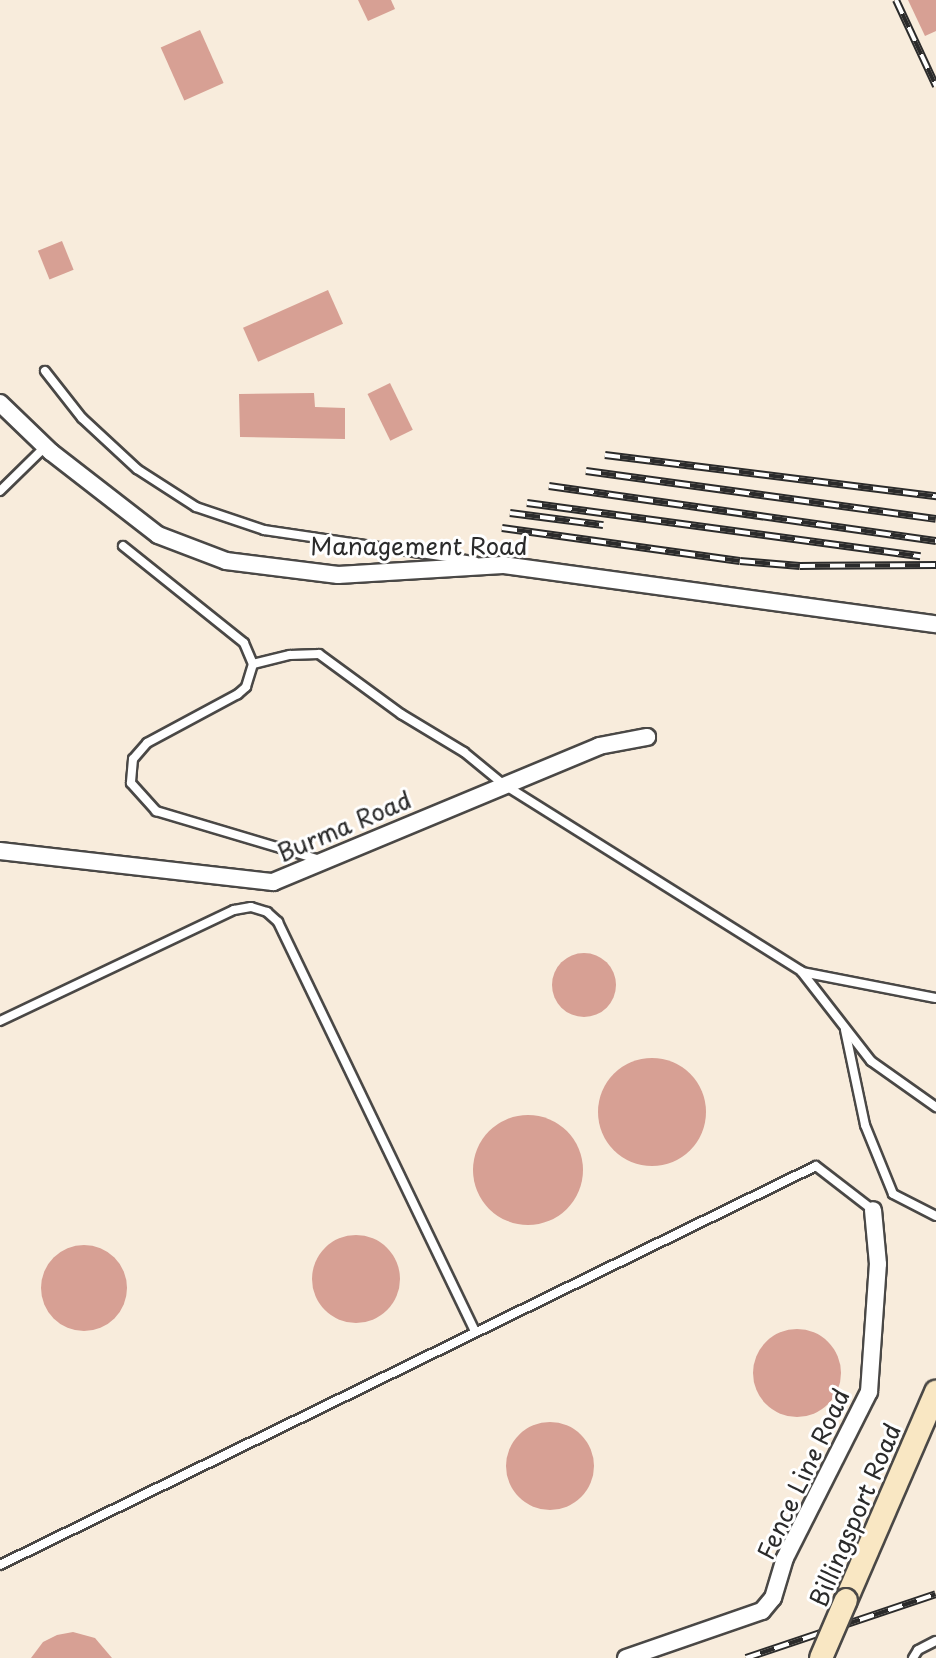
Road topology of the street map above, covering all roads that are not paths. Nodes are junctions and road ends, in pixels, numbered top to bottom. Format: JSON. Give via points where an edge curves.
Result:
{"nodes":[{"id":1,"x":45,"y":371,"type":"dead end"},
{"id":2,"x":0,"y":403,"type":"edge"},
{"id":3,"x":45,"y":446,"type":"junction"},
{"id":4,"x":0,"y":491,"type":"edge"},
{"id":5,"x":123,"y":546,"type":"dead end"},
{"id":6,"x":503,"y":565,"type":"junction"},
{"id":7,"x":936,"y":624,"type":"edge"},
{"id":8,"x":253,"y":664,"type":"junction"},
{"id":9,"x":647,"y":737,"type":"dead end"},
{"id":10,"x":503,"y":784,"type":"junction"},
{"id":11,"x":0,"y":851,"type":"edge"},
{"id":12,"x":324,"y":862,"type":"junction"},
{"id":13,"x":801,"y":971,"type":"junction"},
{"id":14,"x":936,"y":998,"type":"edge"},
{"id":15,"x":0,"y":1021,"type":"edge"},
{"id":16,"x":844,"y":1026,"type":"junction"},
{"id":17,"x":936,"y":1107,"type":"edge"},
{"id":18,"x":873,"y":1210,"type":"joint"},
{"id":19,"x":936,"y":1216,"type":"edge"},
{"id":20,"x":475,"y":1332,"type":"junction"},
{"id":21,"x":936,"y":1392,"type":"edge"},
{"id":22,"x":0,"y":1565,"type":"edge"},
{"id":23,"x":936,"y":1641,"type":"edge"},
{"id":24,"x":626,"y":1658,"type":"edge"},
{"id":25,"x":821,"y":1658,"type":"edge"},
{"id":26,"x":913,"y":1658,"type":"edge"}],
"edges":[{"from":1,"to":6,"type":"lane","via":[[82,418],[137,469],[196,507],[264,530]]},
{"from":2,"to":3,"type":"street","name":"Management Road"},
{"from":3,"to":4,"type":"lane"},
{"from":3,"to":6,"type":"street","name":"Management Road","via":[[158,535],[226,561],[338,575]]},
{"from":5,"to":8,"type":"lane","via":[[244,643]]},
{"from":6,"to":7,"type":"street","name":"Management Road"},
{"from":8,"to":10,"type":"lane","via":[[319,654]]},
{"from":8,"to":12,"type":"lane","via":[[246,687],[238,694],[147,743],[133,759],[131,783],[156,811]]},
{"from":9,"to":10,"type":"street","name":"Burma Road","via":[[599,746]]},
{"from":10,"to":12,"type":"street","name":"Burma Road"},
{"from":10,"to":13,"type":"lane"},
{"from":11,"to":12,"type":"street","name":"Burma Road","via":[[273,882]]},
{"from":13,"to":14,"type":"lane"},
{"from":13,"to":16,"type":"lane"},
{"from":15,"to":20,"type":"lane","via":[[234,910],[251,907],[267,912],[278,922]]},
{"from":16,"to":17,"type":"lane","via":[[871,1061]]},
{"from":16,"to":19,"type":"lane","via":[[865,1125],[893,1194]]},
{"from":18,"to":20,"type":"lane","via":[[816,1166]]},
{"from":18,"to":24,"type":"street","name":"Fence Line Road","via":[[878,1264],[869,1392],[785,1558],[773,1598],[762,1611]]},
{"from":20,"to":22,"type":"lane"},
{"from":21,"to":25,"type":"street","name":"Billingsport Road","bridge":true},
{"from":23,"to":26,"type":"lane"}]}
